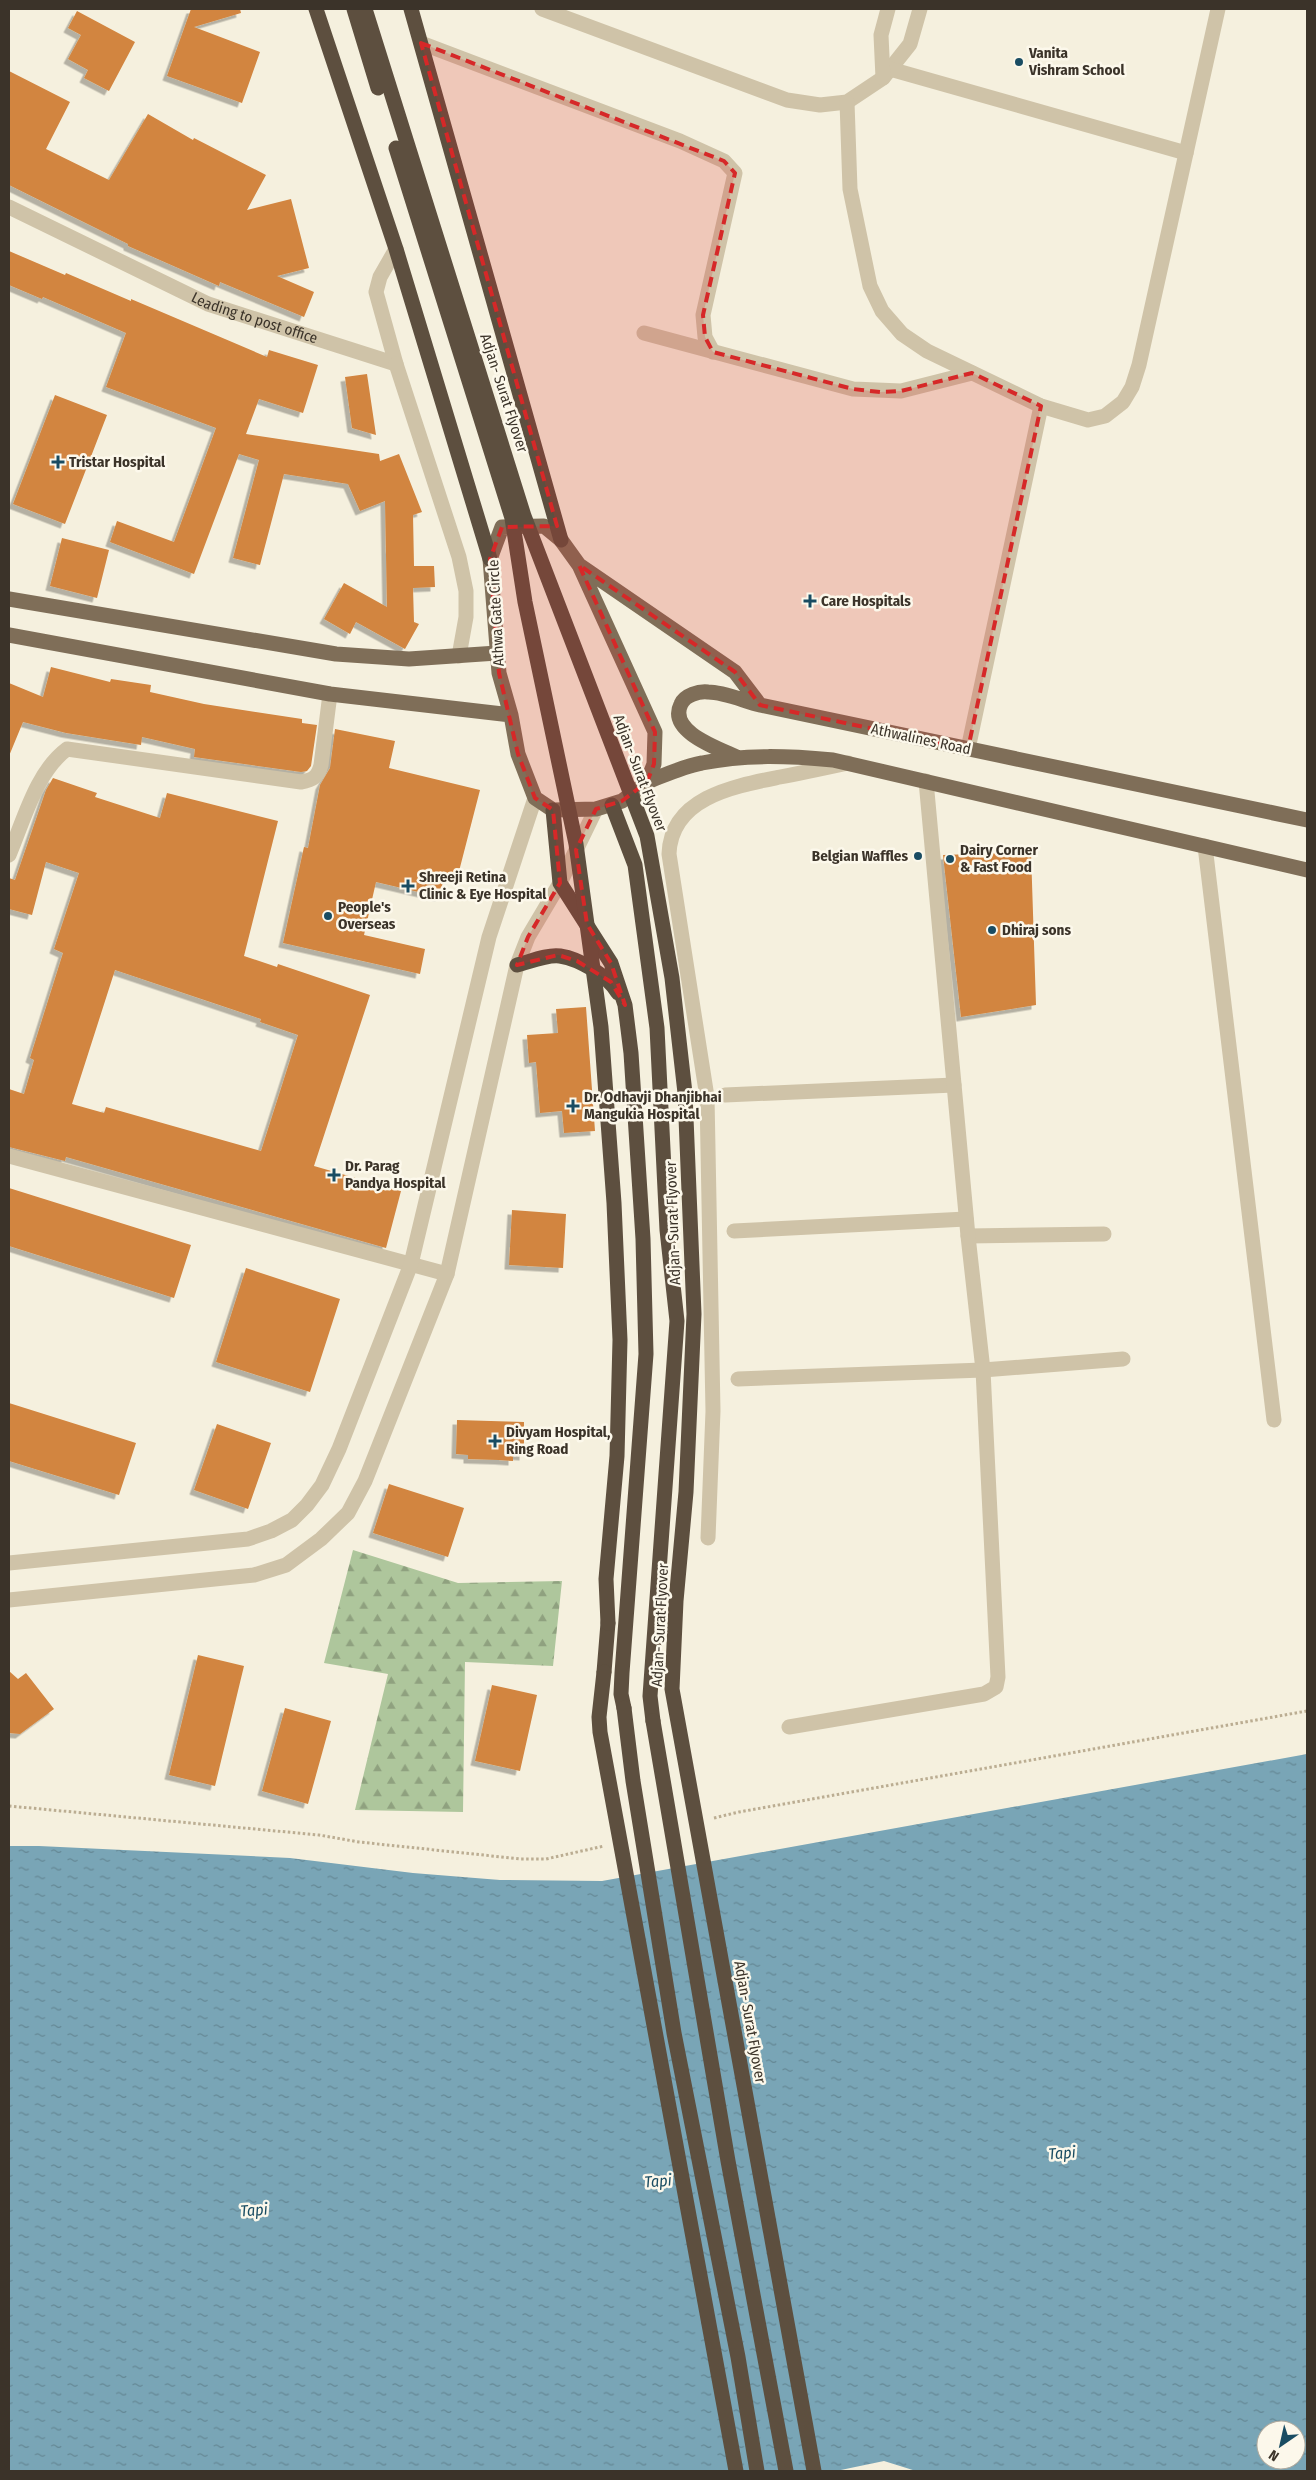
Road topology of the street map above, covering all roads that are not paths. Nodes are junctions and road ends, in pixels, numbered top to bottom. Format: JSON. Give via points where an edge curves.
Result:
{"nodes":[{"id":1,"x":316,"y":9,"type":"edge"},
{"id":2,"x":354,"y":9,"type":"edge"},
{"id":3,"x":365,"y":9,"type":"edge"},
{"id":4,"x":411,"y":9,"type":"edge"},
{"id":5,"x":542,"y":9,"type":"edge"},
{"id":6,"x":888,"y":9,"type":"edge"},
{"id":7,"x":920,"y":9,"type":"edge"},
{"id":8,"x":1218,"y":9,"type":"edge"},
{"id":9,"x":421,"y":43,"type":"junction"},
{"id":10,"x":886,"y":74,"type":"junction"},
{"id":11,"x":847,"y":102,"type":"junction"},
{"id":12,"x":1186,"y":154,"type":"junction"},
{"id":13,"x":9,"y":207,"type":"edge"},
{"id":14,"x":396,"y":250,"type":"junction"},
{"id":15,"x":644,"y":333,"type":"dead end"},
{"id":16,"x":713,"y":352,"type":"junction"},
{"id":17,"x":396,"y":364,"type":"junction"},
{"id":18,"x":972,"y":373,"type":"junction"},
{"id":19,"x":1041,"y":406,"type":"junction"},
{"id":20,"x":561,"y":540,"type":"junction"},
{"id":21,"x":490,"y":560,"type":"junction"},
{"id":22,"x":579,"y":564,"type":"junction"},
{"id":23,"x":9,"y":599,"type":"edge"},
{"id":24,"x":9,"y":635,"type":"edge"},
{"id":25,"x":497,"y":653,"type":"junction"},
{"id":26,"x":459,"y":656,"type":"junction"},
{"id":27,"x":330,"y":694,"type":"junction"},
{"id":28,"x":760,"y":705,"type":"junction"},
{"id":29,"x":511,"y":715,"type":"junction"},
{"id":30,"x":968,"y":750,"type":"junction"},
{"id":31,"x":739,"y":758,"type":"junction"},
{"id":32,"x":848,"y":763,"type":"junction"},
{"id":33,"x":926,"y":781,"type":"junction"},
{"id":34,"x":647,"y":782,"type":"junction"},
{"id":35,"x":535,"y":798,"type":"junction"},
{"id":36,"x":612,"y":805,"type":"junction"},
{"id":37,"x":553,"y":810,"type":"junction"},
{"id":38,"x":596,"y":810,"type":"junction"},
{"id":39,"x":1307,"y":820,"type":"edge"},
{"id":40,"x":1205,"y":846,"type":"junction"},
{"id":41,"x":9,"y":855,"type":"edge"},
{"id":42,"x":1307,"y":870,"type":"edge"},
{"id":43,"x":560,"y":883,"type":"junction"},
{"id":44,"x":518,"y":966,"type":"junction"},
{"id":45,"x":624,"y":1005,"type":"junction"},
{"id":46,"x":954,"y":1085,"type":"junction"},
{"id":47,"x":725,"y":1095,"type":"dead end"},
{"id":48,"x":9,"y":1156,"type":"edge"},
{"id":49,"x":966,"y":1219,"type":"junction"},
{"id":50,"x":734,"y":1231,"type":"dead end"},
{"id":51,"x":1104,"y":1234,"type":"dead end"},
{"id":52,"x":968,"y":1236,"type":"junction"},
{"id":53,"x":411,"y":1264,"type":"junction"},
{"id":54,"x":447,"y":1274,"type":"junction"},
{"id":55,"x":1123,"y":1359,"type":"dead end"},
{"id":56,"x":984,"y":1370,"type":"junction"},
{"id":57,"x":738,"y":1379,"type":"dead end"},
{"id":58,"x":1274,"y":1420,"type":"dead end"},
{"id":59,"x":708,"y":1538,"type":"dead end"},
{"id":60,"x":9,"y":1563,"type":"edge"},
{"id":61,"x":9,"y":1600,"type":"edge"},
{"id":62,"x":789,"y":1727,"type":"dead end"},
{"id":63,"x":736,"y":2471,"type":"edge"},
{"id":64,"x":757,"y":2471,"type":"edge"},
{"id":65,"x":786,"y":2471,"type":"edge"},
{"id":66,"x":814,"y":2471,"type":"edge"}],
"edges":[{"from":1,"to":14,"type":"highway"},
{"from":2,"to":63,"type":"highway","name":"Adjan- Surat Flyover","bridge":true,"via":[[512,518],[525,602],[576,844],[601,1027],[620,1340],[617,1456],[606,1579],[608,1623],[600,1732]]},
{"from":3,"to":66,"type":"highway","name":"Adjan- Surat Flyover","bridge":true,"via":[[524,516],[648,845],[672,978],[685,1093],[694,1314],[672,1690]]},
{"from":4,"to":9,"type":"highway"},
{"from":5,"to":11,"type":"street","via":[[787,100],[820,105]]},
{"from":6,"to":10,"type":"street","via":[[881,35]]},
{"from":7,"to":10,"type":"street","via":[[910,44]]},
{"from":8,"to":12,"type":"street"},
{"from":9,"to":16,"type":"street","via":[[680,141],[724,162],[735,173],[703,315],[705,337]]},
{"from":9,"to":20,"type":"highway"},
{"from":10,"to":11,"type":"street"},
{"from":10,"to":12,"type":"street"},
{"from":11,"to":18,"type":"street","via":[[850,189],[870,286],[882,311],[908,338]]},
{"from":12,"to":19,"type":"street","via":[[1132,387],[1117,407],[1105,416],[1088,420]]},
{"from":13,"to":17,"type":"street","name":"Leading to post office","via":[[208,304]]},
{"from":14,"to":17,"type":"street","via":[[380,277],[376,292]]},
{"from":14,"to":21,"type":"highway"},
{"from":15,"to":16,"type":"street"},
{"from":16,"to":18,"type":"street","via":[[853,389],[880,392],[901,392]]},
{"from":17,"to":26,"type":"street","via":[[459,557],[466,591],[466,617]]},
{"from":18,"to":19,"type":"street"},
{"from":19,"to":30,"type":"street"},
{"from":20,"to":21,"type":"main road","name":"Athwa Gate Circle","via":[[544,526],[502,527]]},
{"from":20,"to":22,"type":"main road","name":"Athwa Gate Circle"},
{"from":21,"to":25,"type":"main road","name":"Athwa Gate Circle"},
{"from":22,"to":28,"type":"main road","via":[[735,672]]},
{"from":22,"to":34,"type":"main road","name":"Athwa Gate Circle","via":[[655,732],[654,764]]},
{"from":23,"to":26,"type":"main road","via":[[336,654],[409,659]]},
{"from":24,"to":27,"type":"main road"},
{"from":25,"to":26,"type":"main road"},
{"from":25,"to":29,"type":"main road","name":"Athwa Gate Circle"},
{"from":27,"to":29,"type":"main road"},
{"from":27,"to":41,"type":"street","via":[[321,765],[311,781],[67,749],[54,759],[44,774]]},
{"from":28,"to":30,"type":"main road","name":"Athwalines Road"},
{"from":28,"to":31,"type":"main road","name":"Athwalines Road","via":[[708,692],[691,694],[677,713],[680,722],[704,742]]},
{"from":29,"to":35,"type":"main road","name":"Athwa Gate Circle","via":[[518,754]]},
{"from":30,"to":39,"type":"main road","name":"Athwalines Road"},
{"from":31,"to":32,"type":"main road","via":[[783,756]]},
{"from":31,"to":34,"type":"main road","via":[[700,763]]},
{"from":32,"to":33,"type":"main road"},
{"from":32,"to":59,"type":"street","via":[[731,787],[702,801],[678,822],[670,839],[669,854],[707,1097],[713,1411]]},
{"from":33,"to":40,"type":"main road"},
{"from":33,"to":46,"type":"street"},
{"from":34,"to":36,"type":"main road"},
{"from":35,"to":37,"type":"main road"},
{"from":35,"to":53,"type":"street","via":[[488,937]]},
{"from":36,"to":38,"type":"main road"},
{"from":36,"to":65,"type":"highway","bridge":true,"via":[[635,865],[657,1028],[667,1230],[677,1321],[650,1696],[728,2161]]},
{"from":37,"to":38,"type":"main road"},
{"from":37,"to":43,"type":"highway"},
{"from":38,"to":43,"type":"street"},
{"from":40,"to":42,"type":"main road"},
{"from":40,"to":58,"type":"street"},
{"from":43,"to":44,"type":"street","via":[[528,937]]},
{"from":43,"to":45,"type":"highway","via":[[611,963]]},
{"from":44,"to":45,"type":"highway","via":[[558,955],[577,961],[611,982]]},
{"from":44,"to":54,"type":"street"},
{"from":45,"to":64,"type":"highway","bridge":true,"via":[[631,1053],[643,1239],[646,1354],[621,1694],[674,2033],[738,2357]]},
{"from":46,"to":47,"type":"street"},
{"from":46,"to":49,"type":"street"},
{"from":48,"to":53,"type":"street"},
{"from":49,"to":50,"type":"street"},
{"from":49,"to":52,"type":"street"},
{"from":51,"to":52,"type":"street"},
{"from":52,"to":56,"type":"street"},
{"from":53,"to":54,"type":"street"},
{"from":53,"to":60,"type":"street","via":[[322,1486],[292,1520],[271,1531],[228,1542]]},
{"from":54,"to":61,"type":"street","via":[[365,1481],[348,1513],[286,1565],[254,1574]]},
{"from":55,"to":56,"type":"street"},
{"from":56,"to":57,"type":"street"},
{"from":56,"to":62,"type":"street","via":[[996,1687],[984,1694]]}]}
